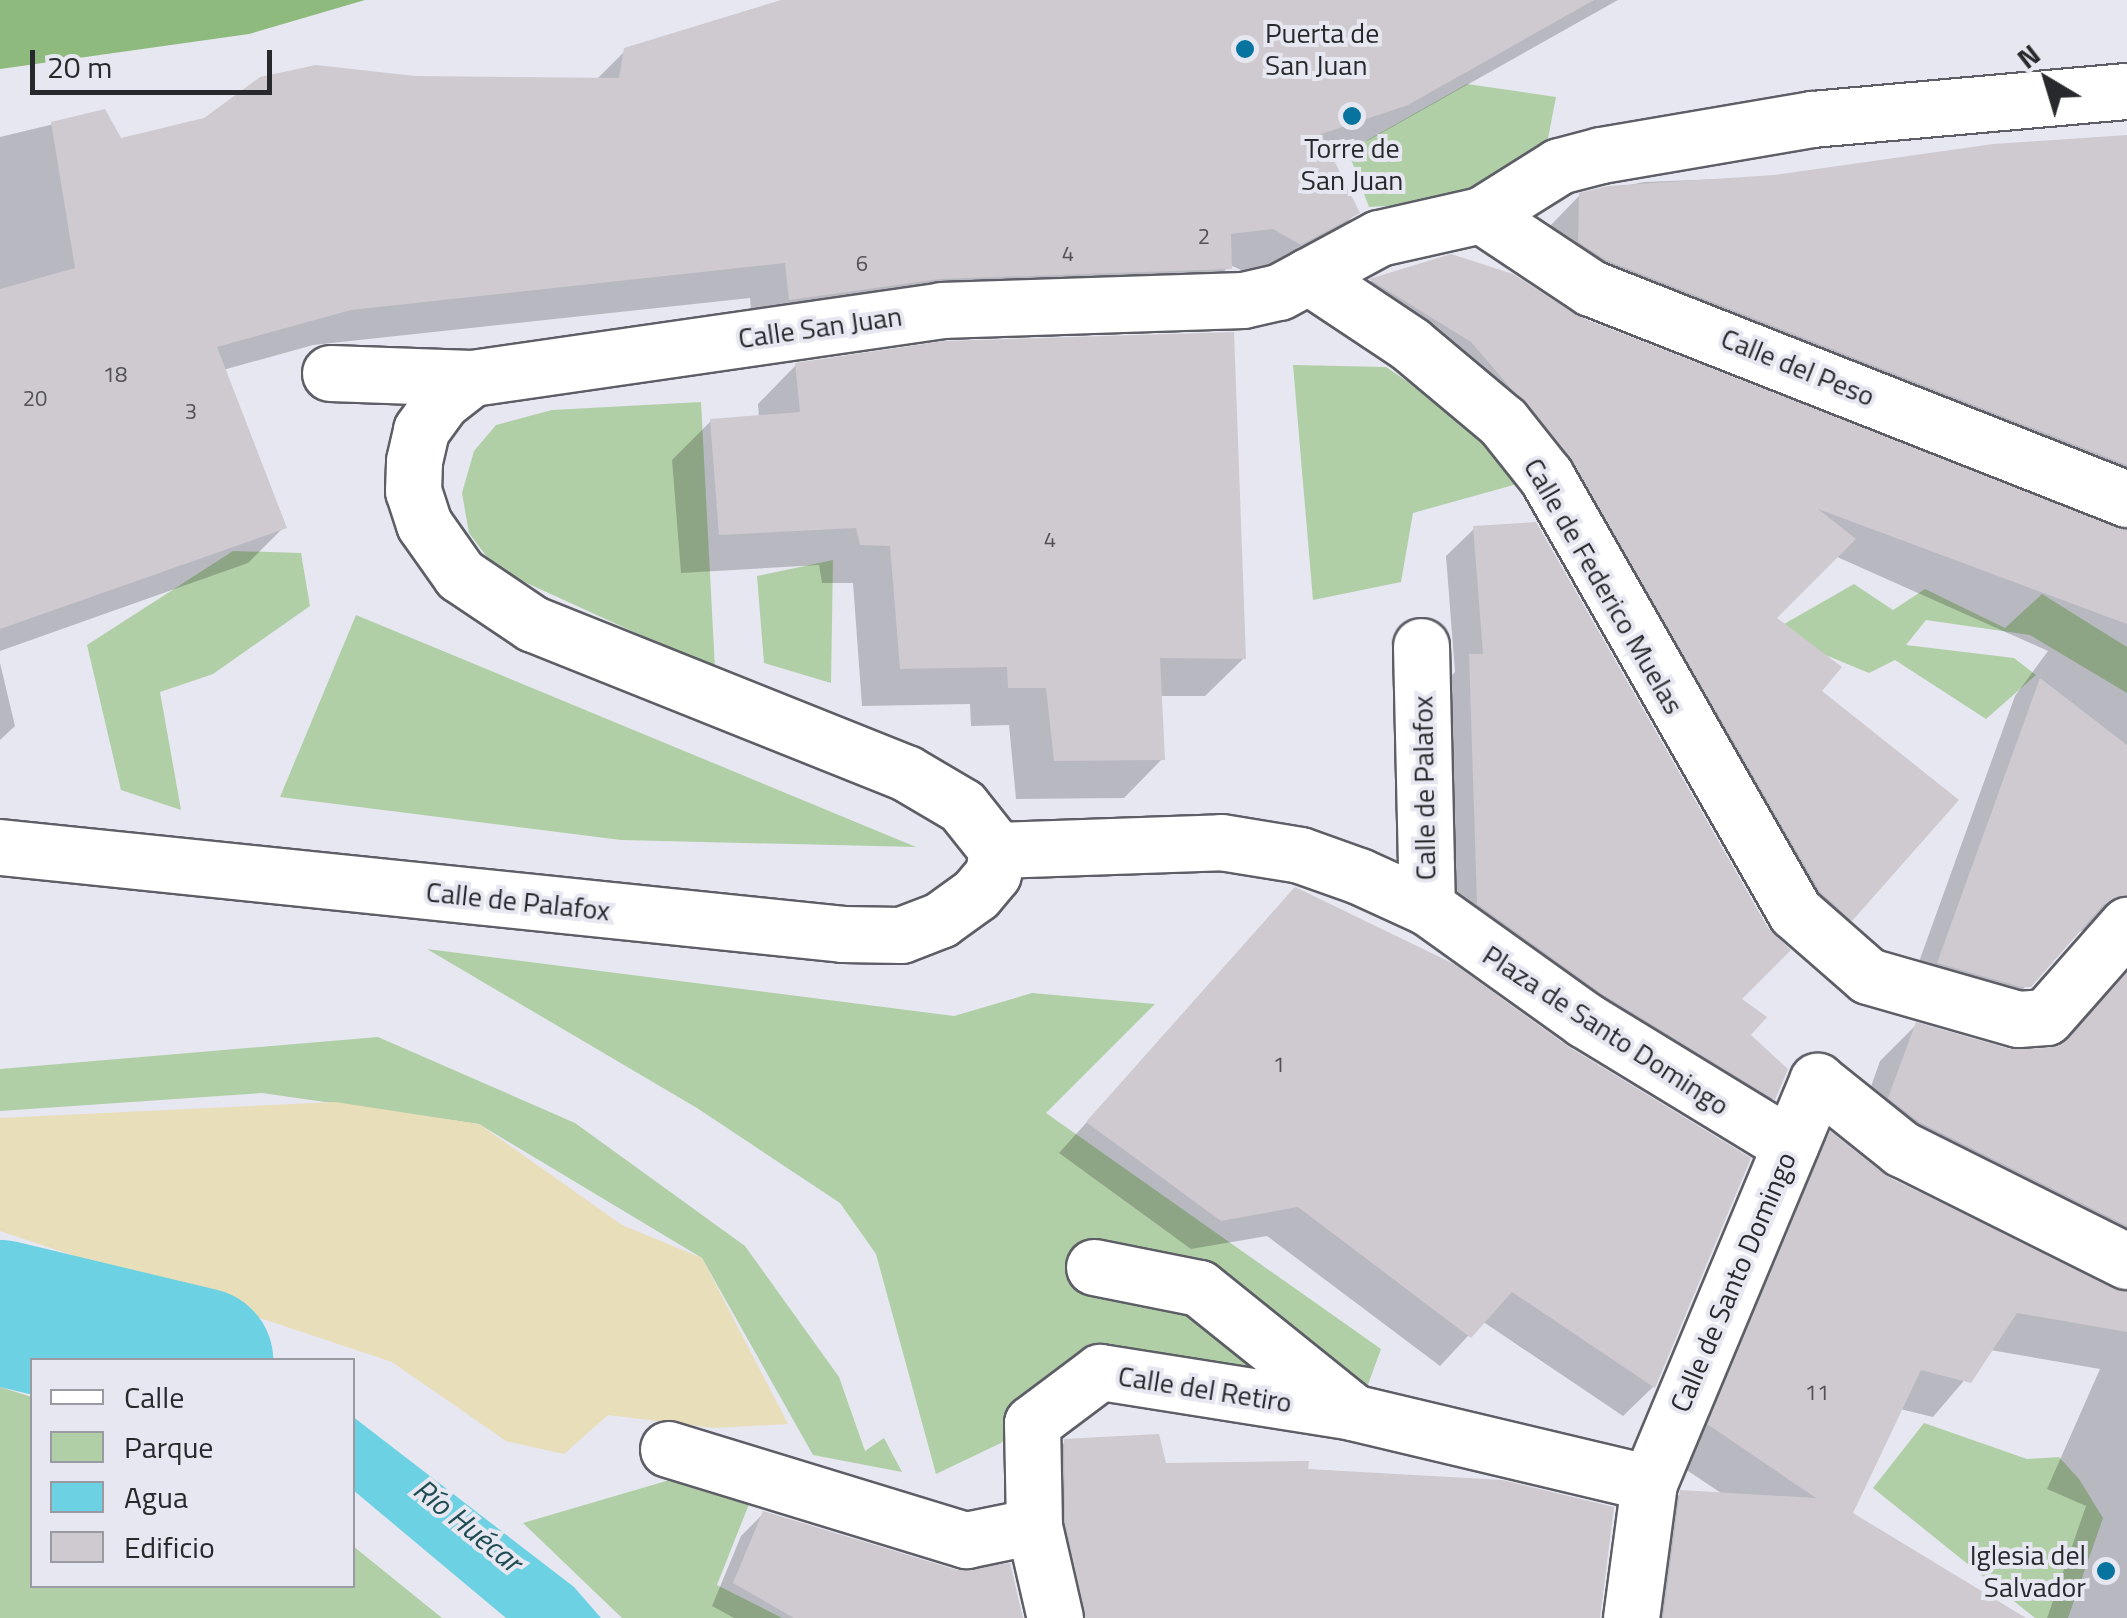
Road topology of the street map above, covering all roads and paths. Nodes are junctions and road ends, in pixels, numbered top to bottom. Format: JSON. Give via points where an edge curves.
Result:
{"nodes":[{"id":1,"x":2127,"y":91,"type":"edge"},
{"id":2,"x":1481,"y":215,"type":"junction"},
{"id":3,"x":1308,"y":276,"type":"junction"},
{"id":4,"x":330,"y":373,"type":"dead end"},
{"id":5,"x":472,"y":378,"type":"junction"},
{"id":6,"x":2127,"y":499,"type":"edge"},
{"id":7,"x":1421,"y":646,"type":"dead end"},
{"id":8,"x":0,"y":847,"type":"edge"},
{"id":9,"x":996,"y":850,"type":"junction"},
{"id":10,"x":1427,"y":907,"type":"junction"},
{"id":11,"x":2127,"y":925,"type":"edge"},
{"id":12,"x":1790,"y":1145,"type":"junction"},
{"id":13,"x":2127,"y":1261,"type":"edge"},
{"id":14,"x":1094,"y":1267,"type":"dead end"},
{"id":15,"x":1352,"y":1412,"type":"junction"},
{"id":16,"x":668,"y":1449,"type":"dead end"},
{"id":17,"x":1649,"y":1483,"type":"junction"},
{"id":18,"x":1034,"y":1526,"type":"junction"},
{"id":19,"x":1054,"y":1618,"type":"edge"},
{"id":20,"x":1632,"y":1618,"type":"edge"}],
"edges":[{"from":1,"to":2,"type":"street","name":"Calle San Juan","via":[[1889,110],[1682,138],[1558,166]]},
{"from":2,"to":3,"type":"street","name":"Calle San Juan","via":[[1379,238]]},
{"from":2,"to":6,"type":"street","name":"Calle del Peso","via":[[1591,288]]},
{"from":3,"to":5,"type":"street","name":"Calle San Juan","via":[[1279,292],[1242,300],[941,310]]},
{"from":3,"to":11,"type":"street","name":"Calle de Federico Muelas","via":[[1478,395],[1535,463],[1794,912],[1868,976],[2018,1018],[2046,1017]]},
{"from":4,"to":5,"type":"street","name":"Calle San Juan"},
{"from":5,"to":9,"type":"street","via":[[441,402],[422,430],[414,461],[413,491],[424,524],[460,575],[491,600],[572,642],[906,774],[962,806]]},
{"from":7,"to":10,"type":"street","name":"Calle de Palafox"},
{"from":8,"to":9,"type":"street","name":"Calle de Palafox","via":[[901,936],[940,920],[976,894],[993,874]]},
{"from":9,"to":10,"type":"street","name":"Calle de Palafox","via":[[1220,842],[1300,856]]},
{"from":10,"to":12,"type":"street","name":"Plaza de Santo Domingo","via":[[1585,1020]]},
{"from":12,"to":13,"type":"street","name":"Calle de Santo Domingo","via":[[1817,1081],[1902,1149]]},
{"from":12,"to":17,"type":"street","name":"Calle de Santo Domingo"},
{"from":14,"to":15,"type":"street","name":"Calle del Retiro","via":[[1199,1288]]},
{"from":15,"to":17,"type":"street","name":"Calle del Retiro"},
{"from":15,"to":18,"type":"street","name":"Calle del Retiro","via":[[1100,1372],[1032,1424]]},
{"from":16,"to":18,"type":"street","via":[[966,1540]]},
{"from":17,"to":20,"type":"street","name":"Calle de Santo Domingo"},
{"from":18,"to":19,"type":"street","name":"Calle del Retiro"}]}
